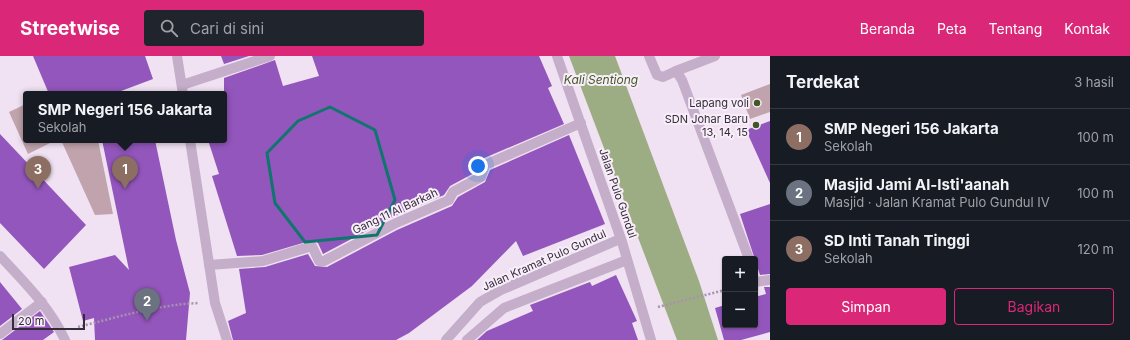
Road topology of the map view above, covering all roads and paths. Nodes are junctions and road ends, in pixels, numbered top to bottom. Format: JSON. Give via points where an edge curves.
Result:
{"nodes":[{"id":1,"x":177,"y":56,"type":"edge"},
{"id":2,"x":270,"y":56,"type":"edge"},
{"id":3,"x":557,"y":56,"type":"edge"},
{"id":4,"x":649,"y":56,"type":"edge"},
{"id":5,"x":715,"y":56,"type":"edge"},
{"id":6,"x":676,"y":71,"type":"junction"},
{"id":7,"x":182,"y":90,"type":"edge"},
{"id":8,"x":581,"y":123,"type":"junction"},
{"id":9,"x":190,"y":143,"type":"edge"},
{"id":10,"x":621,"y":240,"type":"junction"},
{"id":11,"x":0,"y":256,"type":"edge"},
{"id":12,"x":748,"y":256,"type":"edge"},
{"id":13,"x":627,"y":259,"type":"junction"},
{"id":14,"x":209,"y":265,"type":"junction"},
{"id":15,"x":770,"y":280,"type":"edge"},
{"id":16,"x":758,"y":282,"type":"edge"},
{"id":17,"x":722,"y":290,"type":"edge"},
{"id":18,"x":42,"y":302,"type":"junction"},
{"id":19,"x":214,"y":303,"type":"junction"},
{"id":20,"x":660,"y":306,"type":"dead end"},
{"id":21,"x":0,"y":334,"type":"edge"},
{"id":22,"x":63,"y":336,"type":"edge"},
{"id":23,"x":449,"y":339,"type":"edge"},
{"id":24,"x":227,"y":340,"type":"edge"},
{"id":25,"x":467,"y":340,"type":"edge"},
{"id":26,"x":651,"y":340,"type":"edge"}],
"edges":[{"from":1,"to":7,"type":"street"},
{"from":2,"to":7,"type":"street"},
{"from":3,"to":8,"type":"street","name":"Jalan Pulo Gundul"},
{"from":4,"to":6,"type":"street","via":[[660,76]]},
{"from":5,"to":6,"type":"street"},
{"from":6,"to":12,"type":"street","via":[[690,98]]},
{"from":8,"to":10,"type":"street","name":"Jalan Pulo Gundul"},
{"from":8,"to":14,"type":"street","name":"Gang 11 Al Barkah","via":[[485,165],[481,177],[453,192],[449,200],[366,238],[324,261],[319,261],[312,246],[263,260]]},
{"from":9,"to":14,"type":"street"},
{"from":10,"to":13,"type":"street","name":"Jalan Pulo Gundul"},
{"from":10,"to":23,"type":"street","name":"Jalan Kramat Pulo Gundul","via":[[501,290],[480,302]]},
{"from":11,"to":18,"type":"street"},
{"from":13,"to":25,"type":"street","via":[[504,308]]},
{"from":13,"to":26,"type":"street","name":"Jalan Pulo Gundul"},
{"from":14,"to":19,"type":"street"},
{"from":15,"to":16,"type":"street"},
{"from":17,"to":20,"type":"path"},
{"from":18,"to":21,"type":"street"},
{"from":18,"to":22,"type":"street"},
{"from":19,"to":22,"type":"path","via":[[169,305]]},
{"from":19,"to":24,"type":"street"}]}
